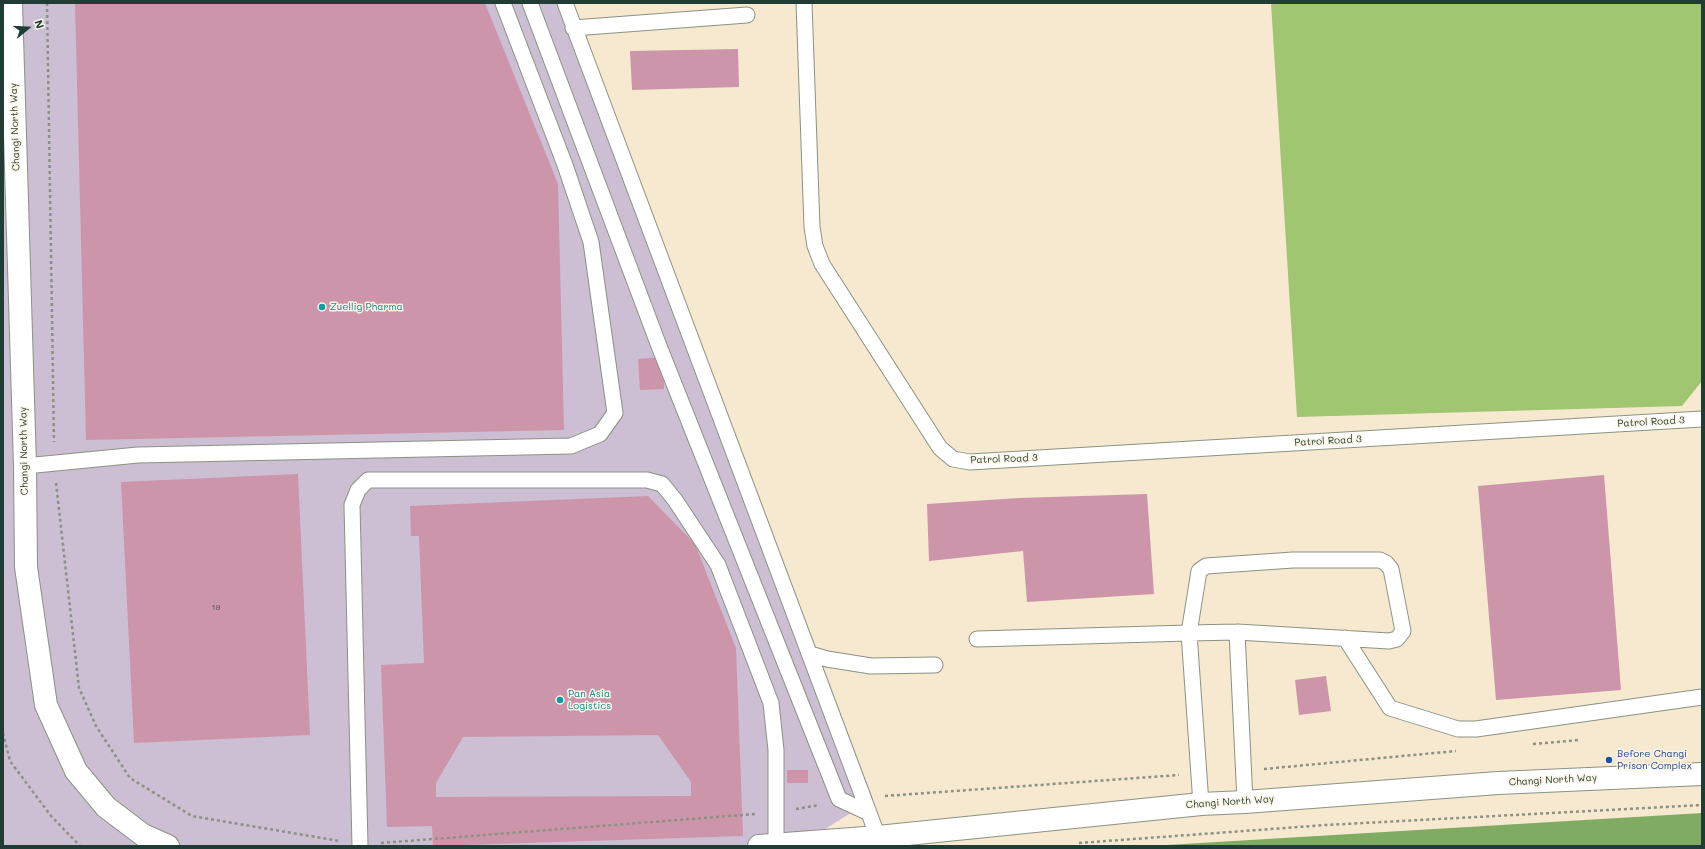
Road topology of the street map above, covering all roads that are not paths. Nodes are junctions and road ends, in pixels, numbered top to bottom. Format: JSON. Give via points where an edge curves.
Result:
{"nodes":[{"id":1,"x":11,"y":3,"type":"edge"},
{"id":2,"x":503,"y":3,"type":"edge"},
{"id":3,"x":530,"y":3,"type":"edge"},
{"id":4,"x":565,"y":3,"type":"edge"},
{"id":5,"x":804,"y":3,"type":"edge"},
{"id":6,"x":747,"y":15,"type":"dead end"},
{"id":7,"x":573,"y":28,"type":"junction"},
{"id":8,"x":1702,"y":419,"type":"edge"},
{"id":9,"x":25,"y":466,"type":"junction"},
{"id":10,"x":1237,"y":632,"type":"junction"},
{"id":11,"x":1189,"y":633,"type":"junction"},
{"id":12,"x":1345,"y":638,"type":"junction"},
{"id":13,"x":976,"y":639,"type":"dead end"},
{"id":14,"x":810,"y":654,"type":"junction"},
{"id":15,"x":935,"y":665,"type":"dead end"},
{"id":16,"x":1702,"y":697,"type":"edge"},
{"id":17,"x":1702,"y":774,"type":"edge"},
{"id":18,"x":1245,"y":802,"type":"junction"},
{"id":19,"x":1201,"y":804,"type":"junction"},
{"id":20,"x":869,"y":813,"type":"junction"},
{"id":21,"x":878,"y":837,"type":"junction"},
{"id":22,"x":360,"y":845,"type":"edge"},
{"id":23,"x":768,"y":845,"type":"edge"},
{"id":24,"x":168,"y":846,"type":"edge"}],
"edges":[{"from":1,"to":9,"type":"street","name":"Changi North Way"},
{"from":2,"to":9,"type":"lane","via":[[565,165],[591,242],[615,413],[600,434],[571,446],[138,455]]},
{"from":3,"to":20,"type":"lane","via":[[659,346],[839,799]]},
{"from":4,"to":7,"type":"lane"},
{"from":5,"to":8,"type":"lane","name":"Patrol Road 3","via":[[812,227],[815,246],[822,264],[940,448],[954,458],[978,462]]},
{"from":6,"to":7,"type":"lane"},
{"from":7,"to":14,"type":"lane"},
{"from":9,"to":24,"type":"street","name":"Changi North Way","via":[[26,567],[46,705],[76,771],[106,807],[143,835]]},
{"from":10,"to":11,"type":"lane"},
{"from":10,"to":12,"type":"lane"},
{"from":10,"to":18,"type":"lane"},
{"from":11,"to":12,"type":"lane","via":[[1199,571],[1206,566],[1293,560],[1380,560],[1391,569],[1403,631],[1397,639],[1389,640]]},
{"from":11,"to":13,"type":"lane"},
{"from":11,"to":19,"type":"lane"},
{"from":12,"to":16,"type":"lane","via":[[1390,708],[1458,729],[1476,729]]},
{"from":14,"to":15,"type":"lane","via":[[871,666]]},
{"from":14,"to":20,"type":"lane"},
{"from":17,"to":18,"type":"street","name":"Changi North Way","via":[[1498,782]]},
{"from":18,"to":19,"type":"street","name":"Changi North Way"},
{"from":19,"to":21,"type":"street","name":"Changi North Way"},
{"from":20,"to":21,"type":"lane"},
{"from":21,"to":23,"type":"street","name":"Changi North Way"},
{"from":22,"to":23,"type":"lane","via":[[352,505],[358,490],[368,480],[647,480],[662,484],[676,500],[718,565],[771,703],[776,750],[776,812]]}]}
